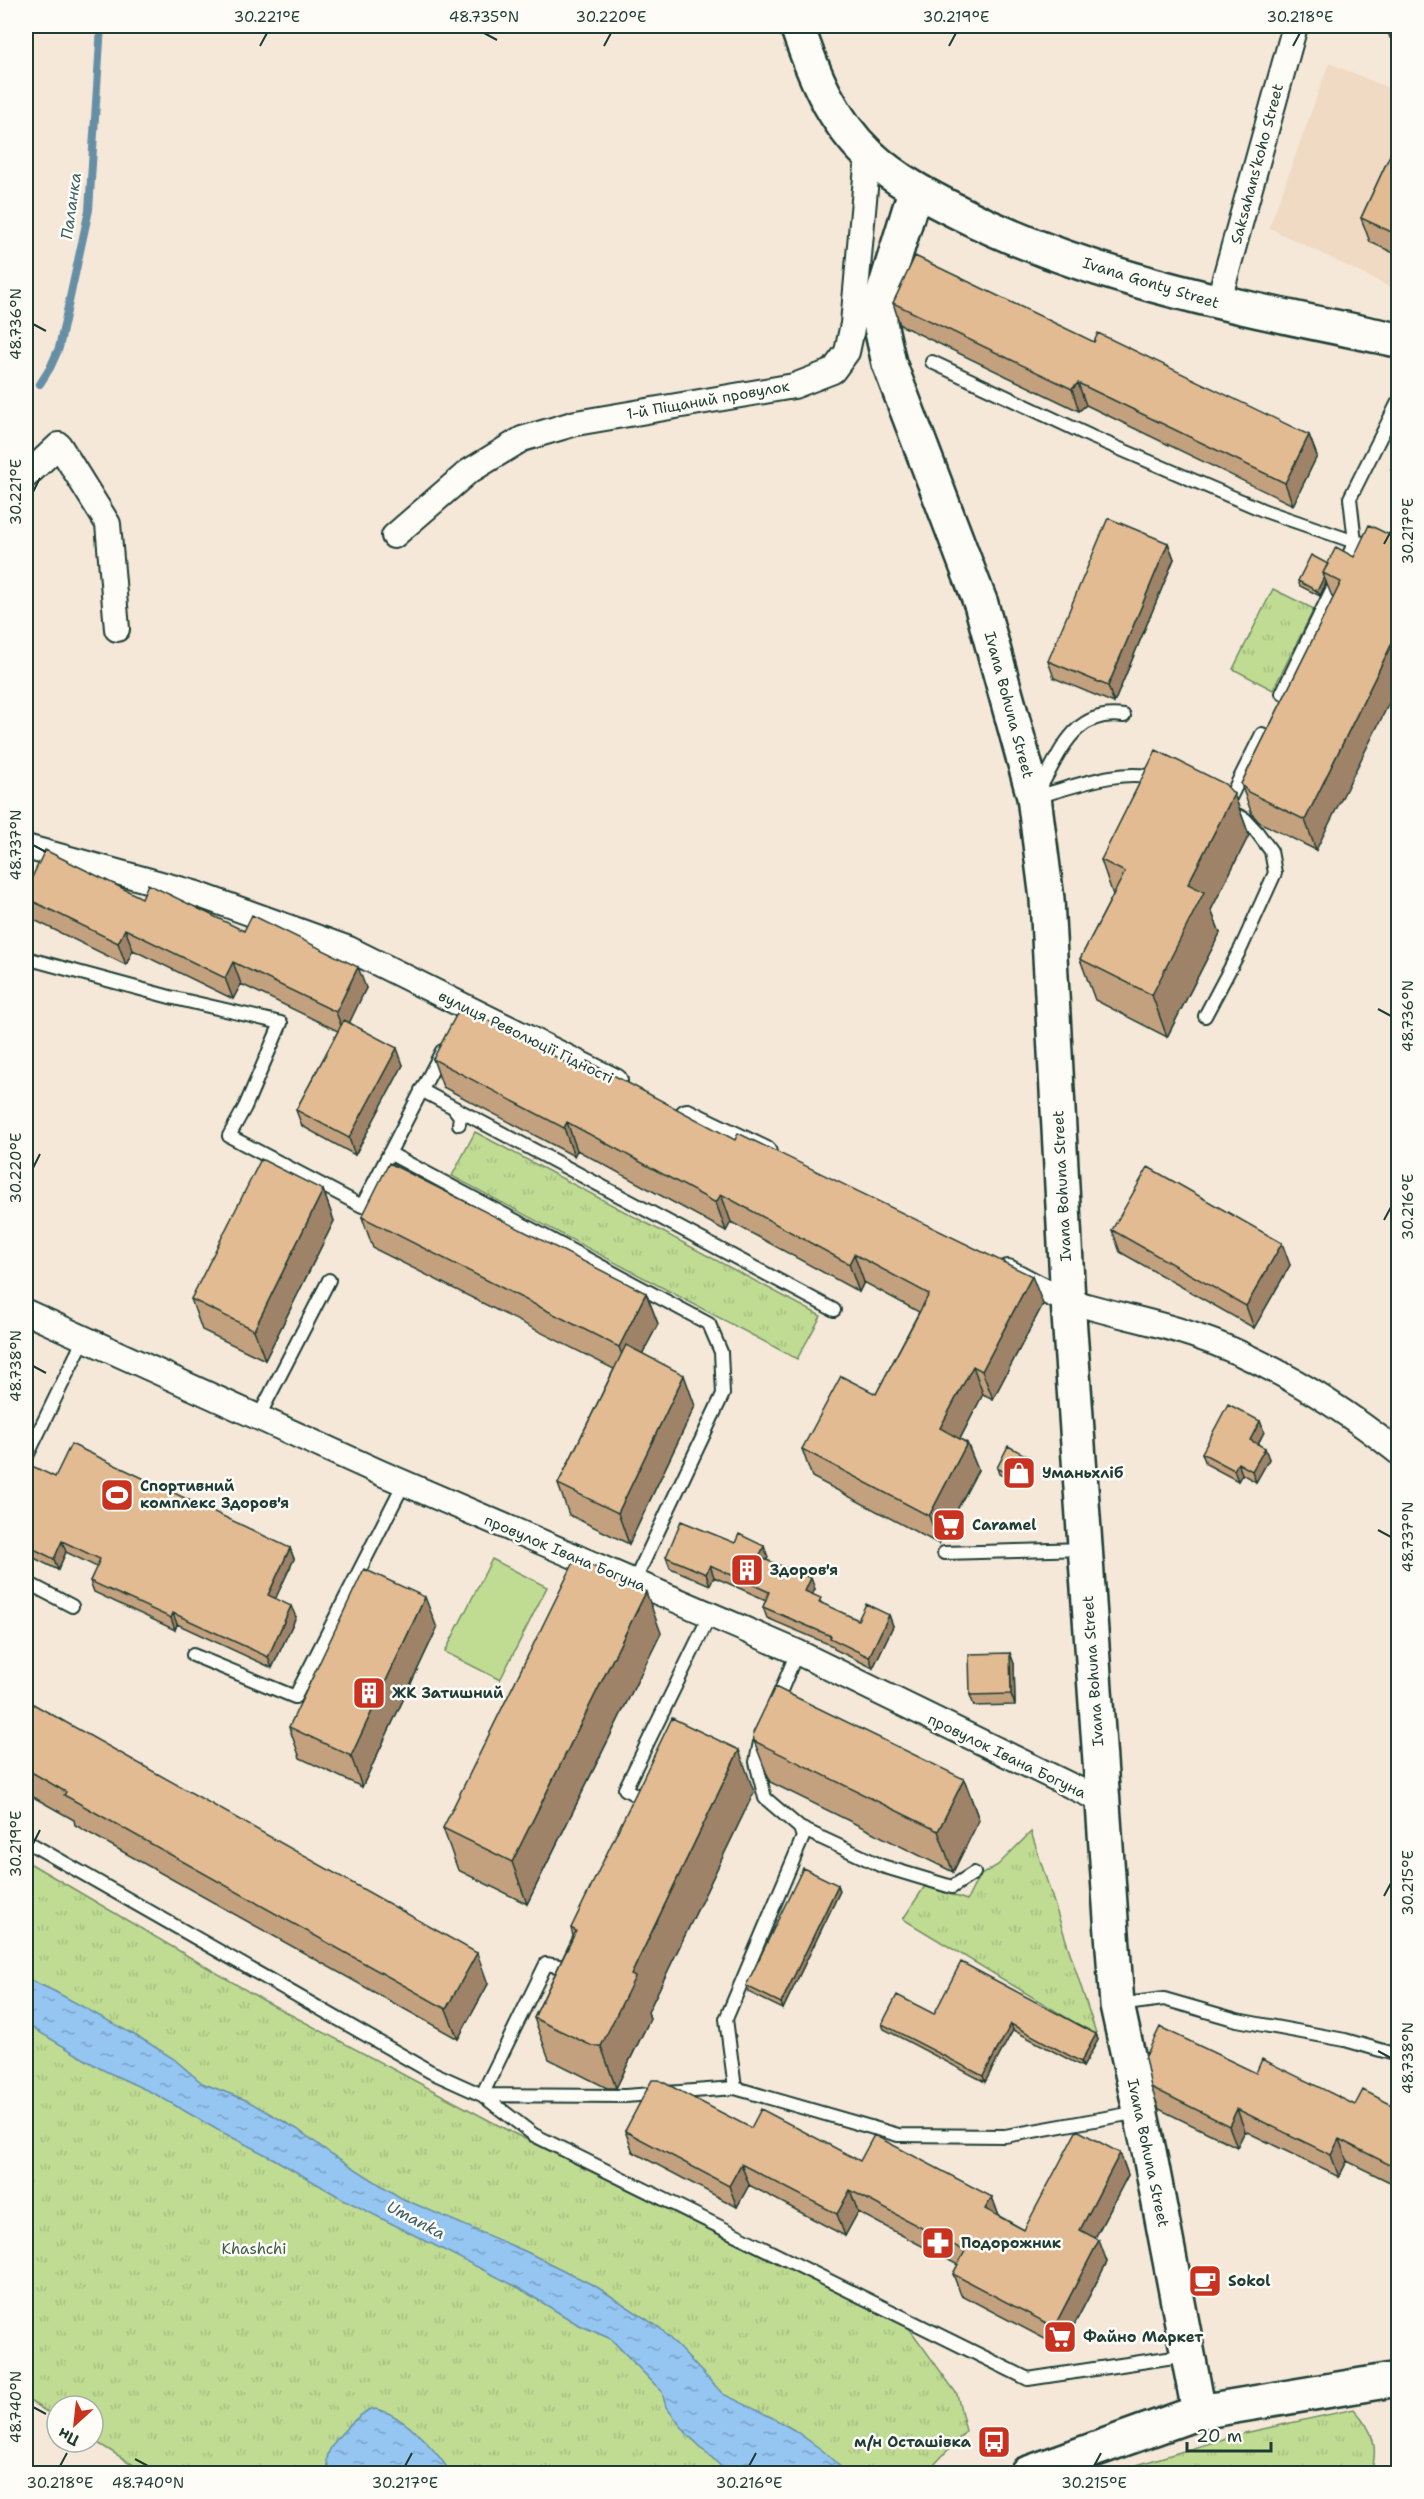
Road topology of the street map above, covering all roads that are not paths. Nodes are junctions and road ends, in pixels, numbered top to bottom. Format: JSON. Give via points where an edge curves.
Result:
{"nodes":[{"id":1,"x":797,"y":26,"type":"edge"},
{"id":2,"x":1295,"y":26,"type":"edge"},
{"id":3,"x":868,"y":154,"type":"junction"},
{"id":4,"x":915,"y":190,"type":"junction"},
{"id":5,"x":1218,"y":303,"type":"junction"},
{"id":6,"x":1398,"y":340,"type":"edge"},
{"id":7,"x":932,"y":362,"type":"dead end"},
{"id":8,"x":1398,"y":402,"type":"edge"},
{"id":9,"x":26,"y":476,"type":"edge"},
{"id":10,"x":394,"y":536,"type":"dead end"},
{"id":11,"x":1355,"y":542,"type":"junction"},
{"id":12,"x":1398,"y":551,"type":"edge"},
{"id":13,"x":117,"y":629,"type":"dead end"},
{"id":14,"x":1282,"y":693,"type":"dead end"},
{"id":15,"x":1124,"y":716,"type":"dead end"},
{"id":16,"x":1262,"y":734,"type":"dead end"},
{"id":17,"x":1174,"y":784,"type":"edge"},
{"id":18,"x":1034,"y":797,"type":"junction"},
{"id":19,"x":26,"y":847,"type":"edge"},
{"id":20,"x":26,"y":958,"type":"edge"},
{"id":21,"x":1205,"y":1016,"type":"dead end"},
{"id":22,"x":448,"y":1038,"type":"edge"},
{"id":23,"x":421,"y":1090,"type":"junction"},
{"id":24,"x":635,"y":1090,"type":"edge"},
{"id":25,"x":452,"y":1106,"type":"junction"},
{"id":26,"x":667,"y":1106,"type":"edge"},
{"id":27,"x":459,"y":1124,"type":"dead end"},
{"id":28,"x":389,"y":1153,"type":"junction"},
{"id":29,"x":784,"y":1163,"type":"edge"},
{"id":30,"x":986,"y":1262,"type":"edge"},
{"id":31,"x":329,"y":1280,"type":"dead end"},
{"id":32,"x":1068,"y":1301,"type":"junction"},
{"id":33,"x":834,"y":1310,"type":"dead end"},
{"id":34,"x":26,"y":1312,"type":"edge"},
{"id":35,"x":84,"y":1339,"type":"junction"},
{"id":36,"x":258,"y":1418,"type":"junction"},
{"id":37,"x":1398,"y":1452,"type":"edge"},
{"id":38,"x":26,"y":1458,"type":"edge"},
{"id":39,"x":404,"y":1483,"type":"junction"},
{"id":40,"x":1085,"y":1549,"type":"junction"},
{"id":41,"x":944,"y":1553,"type":"dead end"},
{"id":42,"x":26,"y":1582,"type":"edge"},
{"id":43,"x":634,"y":1582,"type":"junction"},
{"id":44,"x":72,"y":1606,"type":"dead end"},
{"id":45,"x":710,"y":1615,"type":"junction"},
{"id":46,"x":797,"y":1652,"type":"junction"},
{"id":47,"x":193,"y":1655,"type":"dead end"},
{"id":48,"x":1102,"y":1801,"type":"junction"},
{"id":49,"x":644,"y":1813,"type":"edge"},
{"id":50,"x":800,"y":1828,"type":"junction"},
{"id":51,"x":26,"y":1841,"type":"edge"},
{"id":52,"x":974,"y":1873,"type":"dead end"},
{"id":53,"x":565,"y":1967,"type":"edge"},
{"id":54,"x":1117,"y":2005,"type":"junction"},
{"id":55,"x":1398,"y":2055,"type":"edge"},
{"id":56,"x":735,"y":2088,"type":"junction"},
{"id":57,"x":482,"y":2095,"type":"junction"},
{"id":58,"x":1140,"y":2112,"type":"junction"},
{"id":59,"x":1188,"y":2355,"type":"junction"},
{"id":60,"x":1398,"y":2379,"type":"edge"},
{"id":61,"x":1199,"y":2412,"type":"junction"},
{"id":62,"x":1026,"y":2474,"type":"edge"}],
"edges":[{"from":1,"to":3,"type":"main road","via":[[815,77],[834,112]]},
{"from":2,"to":5,"type":"street","name":"Saksahansʹkoho Street"},
{"from":3,"to":4,"type":"main road"},
{"from":3,"to":10,"type":"street","name":"1-й Піщаний провулок","via":[[853,324],[847,352],[833,371],[794,386],[576,423],[522,439],[468,472]]},
{"from":4,"to":5,"type":"main road","name":"Ivana Gonty Street","via":[[996,231],[1100,269]]},
{"from":4,"to":18,"type":"main road","name":"Ivana Bohuna Street","via":[[880,305],[882,341],[981,604]]},
{"from":5,"to":6,"type":"main road","name":"Ivana Gonty Street"},
{"from":7,"to":11,"type":"lane","via":[[1103,442],[1265,511]]},
{"from":8,"to":11,"type":"lane","via":[[1350,498]]},
{"from":9,"to":13,"type":"street","via":[[59,445],[108,525]]},
{"from":11,"to":12,"type":"lane","via":[[1385,544]]},
{"from":11,"to":14,"type":"lane"},
{"from":15,"to":18,"type":"lane","via":[[1092,718],[1076,728]]},
{"from":16,"to":21,"type":"lane","via":[[1220,806],[1245,819],[1257,832],[1271,851],[1275,873]]},
{"from":17,"to":18,"type":"lane","via":[[1149,775],[1113,776]]},
{"from":18,"to":32,"type":"main road","name":"Ivana Bohuna Street","via":[[1047,899]]},
{"from":19,"to":24,"type":"street","name":"вулиця Революції Гідності","via":[[194,893],[349,949],[462,1012]]},
{"from":20,"to":28,"type":"lane","via":[[281,1023],[229,1136],[362,1206]]},
{"from":22,"to":23,"type":"lane"},
{"from":23,"to":25,"type":"lane"},
{"from":23,"to":28,"type":"lane"},
{"from":25,"to":27,"type":"lane","via":[[459,1113]]},
{"from":25,"to":33,"type":"lane"},
{"from":26,"to":29,"type":"street"},
{"from":28,"to":43,"type":"lane","via":[[710,1324],[721,1352],[723,1395]]},
{"from":30,"to":32,"type":"street"},
{"from":31,"to":36,"type":"lane"},
{"from":32,"to":37,"type":"street","via":[[1194,1335],[1256,1361],[1303,1386]]},
{"from":32,"to":40,"type":"main road","name":"Ivana Bohuna Street"},
{"from":34,"to":35,"type":"street","name":"провулок Івана Богуна"},
{"from":35,"to":36,"type":"street","name":"провулок Івана Богуна"},
{"from":35,"to":38,"type":"lane"},
{"from":36,"to":39,"type":"street","name":"провулок Івана Богуна"},
{"from":39,"to":43,"type":"street","name":"провулок Івана Богуна"},
{"from":39,"to":47,"type":"lane","via":[[295,1697]]},
{"from":40,"to":41,"type":"lane"},
{"from":40,"to":48,"type":"main road","name":"Ivana Bohuna Street"},
{"from":42,"to":44,"type":"lane"},
{"from":43,"to":45,"type":"street","name":"провулок Івана Богуна"},
{"from":45,"to":46,"type":"street","name":"провулок Івана Богуна"},
{"from":45,"to":49,"type":"lane","via":[[625,1788],[649,1803]]},
{"from":46,"to":48,"type":"street","name":"провулок Івана Богуна"},
{"from":46,"to":50,"type":"lane","via":[[769,1717],[756,1762],[765,1798]]},
{"from":48,"to":54,"type":"main road","name":"Ivana Bohuna Street"},
{"from":50,"to":52,"type":"lane","via":[[882,1866],[952,1887]]},
{"from":50,"to":56,"type":"lane","via":[[803,1837],[726,2019]]},
{"from":51,"to":57,"type":"lane","via":[[431,2072]]},
{"from":53,"to":57,"type":"lane","via":[[546,1964]]},
{"from":54,"to":55,"type":"lane","via":[[1164,1999],[1237,2020],[1345,2040]]},
{"from":54,"to":58,"type":"main road","name":"Ivana Bohuna Street"},
{"from":56,"to":57,"type":"lane","via":[[625,2096]]},
{"from":56,"to":58,"type":"lane","via":[[897,2135],[1005,2136]]},
{"from":57,"to":59,"type":"lane","via":[[534,2135],[1028,2379]]},
{"from":58,"to":59,"type":"main road","name":"Ivana Bohuna Street"},
{"from":59,"to":61,"type":"main road","name":"Ivana Bohuna Street"},
{"from":60,"to":61,"type":"main road"},
{"from":61,"to":62,"type":"main road"}]}
